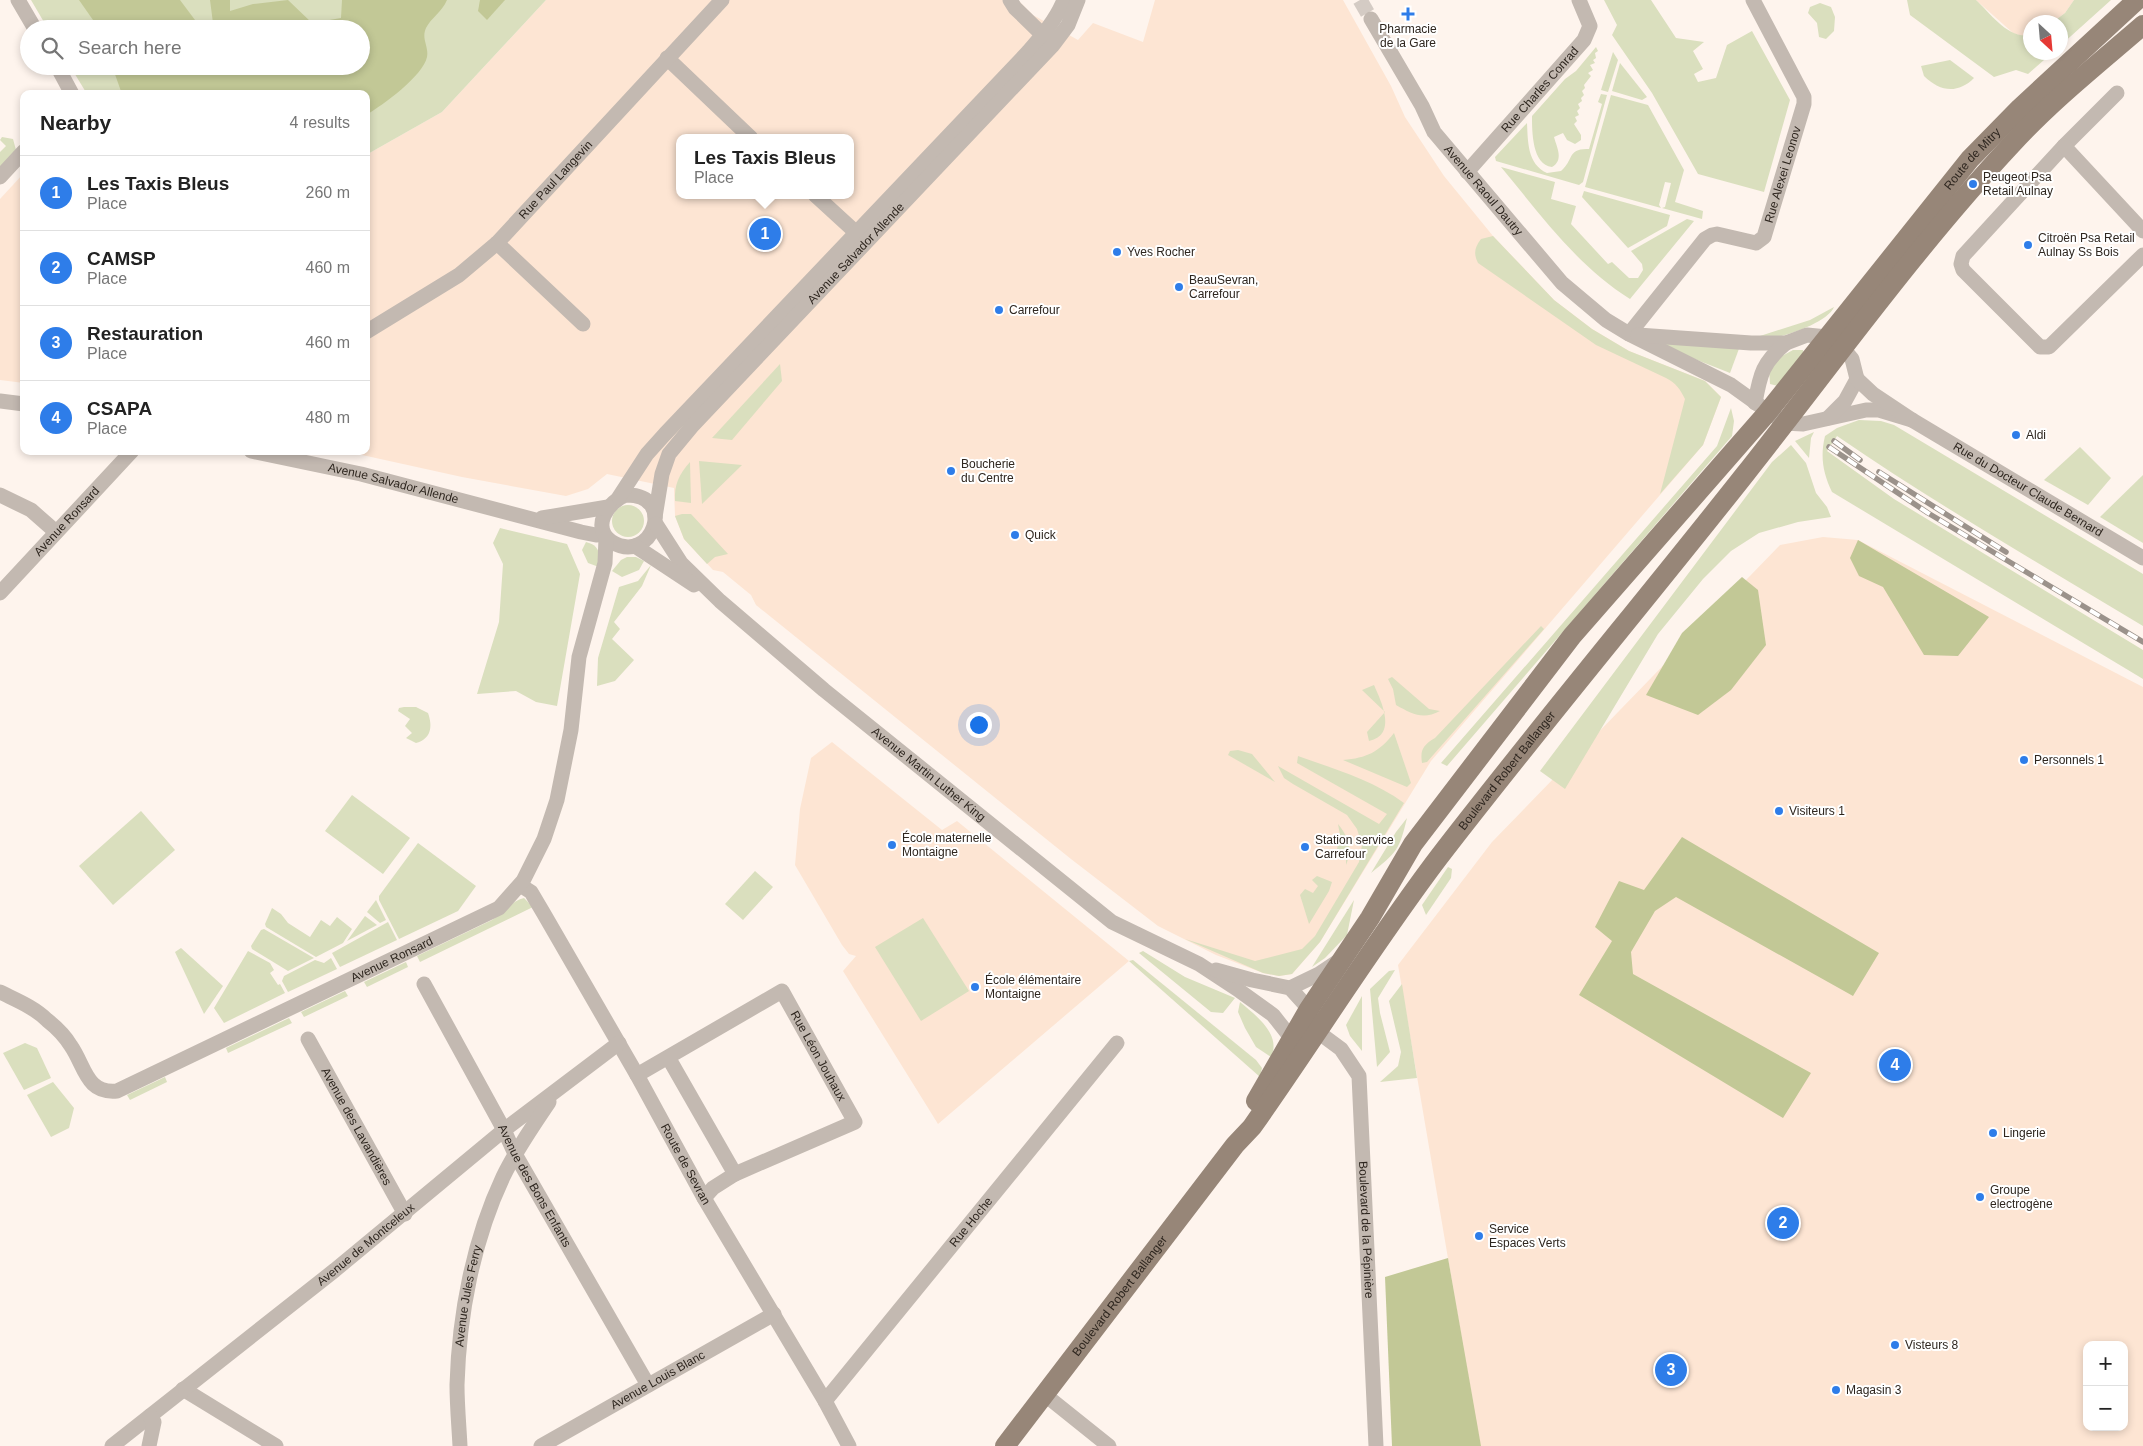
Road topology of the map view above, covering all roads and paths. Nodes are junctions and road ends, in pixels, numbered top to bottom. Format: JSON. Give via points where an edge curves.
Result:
{"nodes":[{"id":1,"x":18,"y":0,"type":"edge"},
{"id":2,"x":722,"y":0,"type":"edge"},
{"id":3,"x":1010,"y":0,"type":"edge"},
{"id":4,"x":1064,"y":0,"type":"edge"},
{"id":5,"x":1078,"y":0,"type":"edge"},
{"id":6,"x":1579,"y":0,"type":"edge"},
{"id":7,"x":1753,"y":0,"type":"edge"},
{"id":8,"x":2137,"y":0,"type":"edge"},
{"id":9,"x":30,"y":20,"type":"edge"},
{"id":10,"x":1371,"y":20,"type":"tunnel mouth"},
{"id":11,"x":2143,"y":26,"type":"edge"},
{"id":12,"x":1048,"y":40,"type":"junction"},
{"id":13,"x":667,"y":58,"type":"junction"},
{"id":14,"x":61,"y":75,"type":"edge"},
{"id":15,"x":70,"y":90,"type":"edge"},
{"id":16,"x":2117,"y":93,"type":"dead end"},
{"id":17,"x":747,"y":134,"type":"edge"},
{"id":18,"x":2064,"y":146,"type":"junction"},
{"id":19,"x":20,"y":155,"type":"edge"},
{"id":20,"x":1467,"y":172,"type":"junction"},
{"id":21,"x":0,"y":177,"type":"edge"},
{"id":22,"x":819,"y":199,"type":"edge"},
{"id":23,"x":2143,"y":231,"type":"edge"},
{"id":24,"x":861,"y":237,"type":"junction"},
{"id":25,"x":498,"y":242,"type":"junction"},
{"id":26,"x":2143,"y":255,"type":"edge"},
{"id":27,"x":583,"y":324,"type":"dead end"},
{"id":28,"x":370,"y":330,"type":"edge"},
{"id":29,"x":1629,"y":334,"type":"junction"},
{"id":30,"x":1834,"y":342,"type":"junction"},
{"id":31,"x":1786,"y":343,"type":"junction"},
{"id":32,"x":1857,"y":379,"type":"junction"},
{"id":33,"x":1793,"y":380,"type":"joint"},
{"id":34,"x":0,"y":401,"type":"edge"},
{"id":35,"x":20,"y":404,"type":"edge"},
{"id":36,"x":1761,"y":408,"type":"junction"},
{"id":37,"x":1828,"y":418,"type":"junction"},
{"id":38,"x":1912,"y":420,"type":"junction"},
{"id":39,"x":1784,"y":423,"type":"junction"},
{"id":40,"x":128,"y":455,"type":"edge"},
{"id":41,"x":279,"y":455,"type":"edge"},
{"id":42,"x":293,"y":457,"type":"edge"},
{"id":43,"x":0,"y":495,"type":"edge"},
{"id":44,"x":613,"y":502,"type":"junction"},
{"id":45,"x":536,"y":518,"type":"junction"},
{"id":46,"x":656,"y":520,"type":"junction"},
{"id":47,"x":56,"y":532,"type":"junction"},
{"id":48,"x":605,"y":536,"type":"junction"},
{"id":49,"x":632,"y":547,"type":"junction"},
{"id":50,"x":2143,"y":558,"type":"edge"},
{"id":51,"x":600,"y":583,"type":"junction"},
{"id":52,"x":0,"y":593,"type":"edge"},
{"id":53,"x":720,"y":602,"type":"junction"},
{"id":54,"x":520,"y":885,"type":"junction"},
{"id":55,"x":1344,"y":957,"type":"junction"},
{"id":56,"x":1199,"y":964,"type":"junction"},
{"id":57,"x":424,"y":984,"type":"dead end"},
{"id":58,"x":1290,"y":988,"type":"junction"},
{"id":59,"x":0,"y":992,"type":"edge"},
{"id":60,"x":1309,"y":1009,"type":"junction"},
{"id":61,"x":1318,"y":1032,"type":"junction"},
{"id":62,"x":308,"y":1039,"type":"dead end"},
{"id":63,"x":1292,"y":1040,"type":"junction"},
{"id":64,"x":619,"y":1043,"type":"junction"},
{"id":65,"x":1117,"y":1043,"type":"dead end"},
{"id":66,"x":668,"y":1057,"type":"junction"},
{"id":67,"x":637,"y":1075,"type":"junction"},
{"id":68,"x":555,"y":1093,"type":"junction"},
{"id":69,"x":504,"y":1130,"type":"junction"},
{"id":70,"x":1235,"y":1145,"type":"junction"},
{"id":71,"x":515,"y":1154,"type":"junction"},
{"id":72,"x":735,"y":1174,"type":"junction"},
{"id":73,"x":704,"y":1198,"type":"junction"},
{"id":74,"x":405,"y":1214,"type":"junction"},
{"id":75,"x":774,"y":1314,"type":"junction"},
{"id":76,"x":648,"y":1385,"type":"junction"},
{"id":77,"x":183,"y":1389,"type":"junction"},
{"id":78,"x":1044,"y":1394,"type":"junction"},
{"id":79,"x":825,"y":1401,"type":"junction"},
{"id":80,"x":150,"y":1416,"type":"junction"},
{"id":81,"x":112,"y":1446,"type":"edge"},
{"id":82,"x":148,"y":1446,"type":"edge"},
{"id":83,"x":276,"y":1446,"type":"edge"},
{"id":84,"x":460,"y":1446,"type":"edge"},
{"id":85,"x":540,"y":1446,"type":"edge"},
{"id":86,"x":849,"y":1446,"type":"edge"},
{"id":87,"x":1005,"y":1446,"type":"edge"},
{"id":88,"x":1109,"y":1446,"type":"edge"},
{"id":89,"x":1376,"y":1446,"type":"edge"}],
"edges":[{"from":1,"to":9,"type":"street"},
{"from":2,"to":13,"type":"street","name":"Rue Paul Langevin"},
{"from":3,"to":12,"type":"street"},
{"from":4,"to":12,"type":"street","name":"Avenue Salvador Allende"},
{"from":5,"to":12,"type":"street","name":"Avenue Salvador Allende","via":[[1068,25]]},
{"from":6,"to":20,"type":"street","name":"Rue Charles Conrad","via":[[1590,26],[1584,40]]},
{"from":7,"to":29,"type":"street","name":"Rue Alexei Leonov","via":[[1804,96],[1764,237],[1756,243],[1717,234],[1705,239]]},
{"from":8,"to":30,"type":"main road","name":"Route de Mitry","via":[[1970,159]]},
{"from":10,"to":20,"type":"street","name":"Avenue Raoul Dautry","via":[[1434,132]]},
{"from":11,"to":30,"type":"main road","name":"Route de Mitry","via":[[2012,143]]},
{"from":12,"to":24,"type":"street","name":"Avenue Salvador Allende"},
{"from":13,"to":17,"type":"street"},
{"from":13,"to":25,"type":"street","name":"Rue Paul Langevin"},
{"from":14,"to":15,"type":"street"},
{"from":16,"to":18,"type":"street"},
{"from":18,"to":23,"type":"street"},
{"from":18,"to":26,"type":"street","via":[[1962,256],[1963,270],[2044,348],[2050,347]]},
{"from":19,"to":21,"type":"street"},
{"from":20,"to":29,"type":"street","name":"Avenue Raoul Dautry","via":[[1562,284],[1606,320]]},
{"from":22,"to":24,"type":"street"},
{"from":24,"to":44,"type":"street","name":"Avenue Salvador Allende","via":[[665,434]]},
{"from":24,"to":46,"type":"street","name":"Avenue Salvador Allende","via":[[669,454],[662,474]]},
{"from":25,"to":27,"type":"street"},
{"from":25,"to":28,"type":"street","name":"Rue Paul Langevin","via":[[459,276]]},
{"from":29,"to":31,"type":"street","name":"Avenue Raoul Dautry"},
{"from":29,"to":36,"type":"street","name":"Avenue Raoul Dautry","via":[[1731,385]]},
{"from":30,"to":31,"type":"street","name":"Avenue Raoul Dautry","via":[[1807,335]]},
{"from":30,"to":32,"type":"street","via":[[1852,358]]},
{"from":30,"to":33,"type":"main road","name":"Route de Mitry"},
{"from":30,"to":39,"type":"main road","name":"Route de Mitry"},
{"from":31,"to":36,"type":"street","via":[[1762,370]]},
{"from":32,"to":37,"type":"street","via":[[1846,402]]},
{"from":32,"to":38,"type":"street","name":"Rue du Docteur Claude Bernard"},
{"from":33,"to":36,"type":"main road","name":"Boulevard Robert Ballanger"},
{"from":34,"to":35,"type":"street"},
{"from":36,"to":39,"type":"street"},
{"from":36,"to":55,"type":"main road","name":"Boulevard Robert Ballanger","via":[[1572,636],[1420,833]]},
{"from":37,"to":38,"type":"street","name":"Rue du Docteur Claude Bernard","via":[[1879,410]]},
{"from":37,"to":39,"type":"street","name":"Rue du Docteur Claude Bernard","via":[[1803,424]]},
{"from":38,"to":50,"type":"street","name":"Rue du Docteur Claude Bernard"},
{"from":39,"to":61,"type":"main road","name":"Boulevard Robert Ballanger","via":[[1437,860]]},
{"from":40,"to":47,"type":"street","name":"Avenue Ronsard"},
{"from":41,"to":42,"type":"street","name":"Avenue Salvador Allende"},
{"from":42,"to":45,"type":"street","name":"Avenue Salvador Allende"},
{"from":43,"to":47,"type":"street","via":[[19,502]]},
{"from":44,"to":45,"type":"street","name":"Avenue Salvador Allende"},
{"from":44,"to":46,"type":"street","via":[[634,495],[644,498]]},
{"from":44,"to":48,"type":"street","via":[[602,519]]},
{"from":45,"to":48,"type":"street","name":"Avenue Salvador Allende"},
{"from":46,"to":49,"type":"street","via":[[652,532]]},
{"from":46,"to":53,"type":"street","name":"Avenue Martin Luther King","via":[[681,563]]},
{"from":47,"to":52,"type":"street","name":"Avenue Ronsard"},
{"from":48,"to":49,"type":"street","via":[[620,546]]},
{"from":48,"to":51,"type":"street","name":"Avenue Ronsard","via":[[606,563]]},
{"from":49,"to":51,"type":"street","name":"Avenue Ronsard","via":[[613,563]]},
{"from":49,"to":53,"type":"street","name":"Avenue Martin Luther King"},
{"from":51,"to":54,"type":"street","name":"Avenue Ronsard","via":[[579,657],[571,730],[558,800],[544,839]]},
{"from":53,"to":56,"type":"street","name":"Avenue Martin Luther King","via":[[1112,922]]},
{"from":54,"to":59,"type":"street","name":"Avenue Ronsard","via":[[499,908],[487,915],[117,1091],[95,1086],[86,1076],[68,1041],[46,1018]]},
{"from":54,"to":64,"type":"street","name":"Route de Sevran","via":[[530,892],[540,907]]},
{"from":55,"to":58,"type":"street"},
{"from":55,"to":60,"type":"main road","name":"Boulevard Robert Ballanger"},
{"from":56,"to":58,"type":"street","name":"Avenue Martin Luther King"},
{"from":56,"to":63,"type":"street","name":"Avenue Martin Luther King","via":[[1273,1015]]},
{"from":57,"to":69,"type":"street","name":"Avenue des Bons Enfants"},
{"from":58,"to":60,"type":"street"},
{"from":60,"to":61,"type":"street"},
{"from":60,"to":63,"type":"main road","name":"Boulevard Robert Ballanger"},
{"from":61,"to":63,"type":"street"},
{"from":61,"to":70,"type":"main road","name":"Boulevard Robert Ballanger","via":[[1252,1127]]},
{"from":61,"to":89,"type":"street","name":"Boulevard de la Pépinière","via":[[1342,1049],[1359,1076]]},
{"from":62,"to":74,"type":"street","name":"Avenue des Lavandières"},
{"from":63,"to":70,"type":"main road","name":"Boulevard Robert Ballanger","via":[[1244,1122]]},
{"from":64,"to":67,"type":"street","name":"Route de Sevran"},
{"from":64,"to":68,"type":"street","name":"Avenue de Montceleux"},
{"from":65,"to":79,"type":"street","name":"Rue Hoche"},
{"from":66,"to":67,"type":"street","name":"Rue Léon Jouhaux"},
{"from":66,"to":72,"type":"street"},
{"from":66,"to":72,"type":"street","name":"Rue Léon Jouhaux","via":[[782,991],[855,1122]]},
{"from":67,"to":73,"type":"street","name":"Route de Sevran"},
{"from":68,"to":69,"type":"street","name":"Avenue de Montceleux"},
{"from":68,"to":71,"type":"street","name":"Avenue Jules Ferry"},
{"from":69,"to":71,"type":"street","name":"Avenue des Bons Enfants"},
{"from":69,"to":74,"type":"street","name":"Avenue de Montceleux"},
{"from":70,"to":78,"type":"main road","name":"Boulevard Robert Ballanger"},
{"from":71,"to":76,"type":"street","name":"Avenue des Bons Enfants"},
{"from":71,"to":84,"type":"street","name":"Avenue Jules Ferry","via":[[491,1207],[474,1258],[462,1321],[458,1385]]},
{"from":72,"to":73,"type":"street","name":"Rue Léon Jouhaux"},
{"from":73,"to":75,"type":"street","name":"Route de Sevran"},
{"from":74,"to":77,"type":"street","name":"Avenue de Montceleux"},
{"from":75,"to":76,"type":"street","name":"Avenue Louis Blanc"},
{"from":75,"to":79,"type":"street","name":"Route de Sevran"},
{"from":76,"to":85,"type":"street","name":"Avenue Louis Blanc"},
{"from":77,"to":80,"type":"street","name":"Avenue de Montceleux"},
{"from":77,"to":83,"type":"street"},
{"from":78,"to":87,"type":"main road","name":"Boulevard Robert Ballanger"},
{"from":78,"to":88,"type":"street"},
{"from":79,"to":86,"type":"street","name":"Route de Sevran"},
{"from":80,"to":81,"type":"street","name":"Avenue de Montceleux"},
{"from":80,"to":82,"type":"street","via":[[154,1422]]}]}
